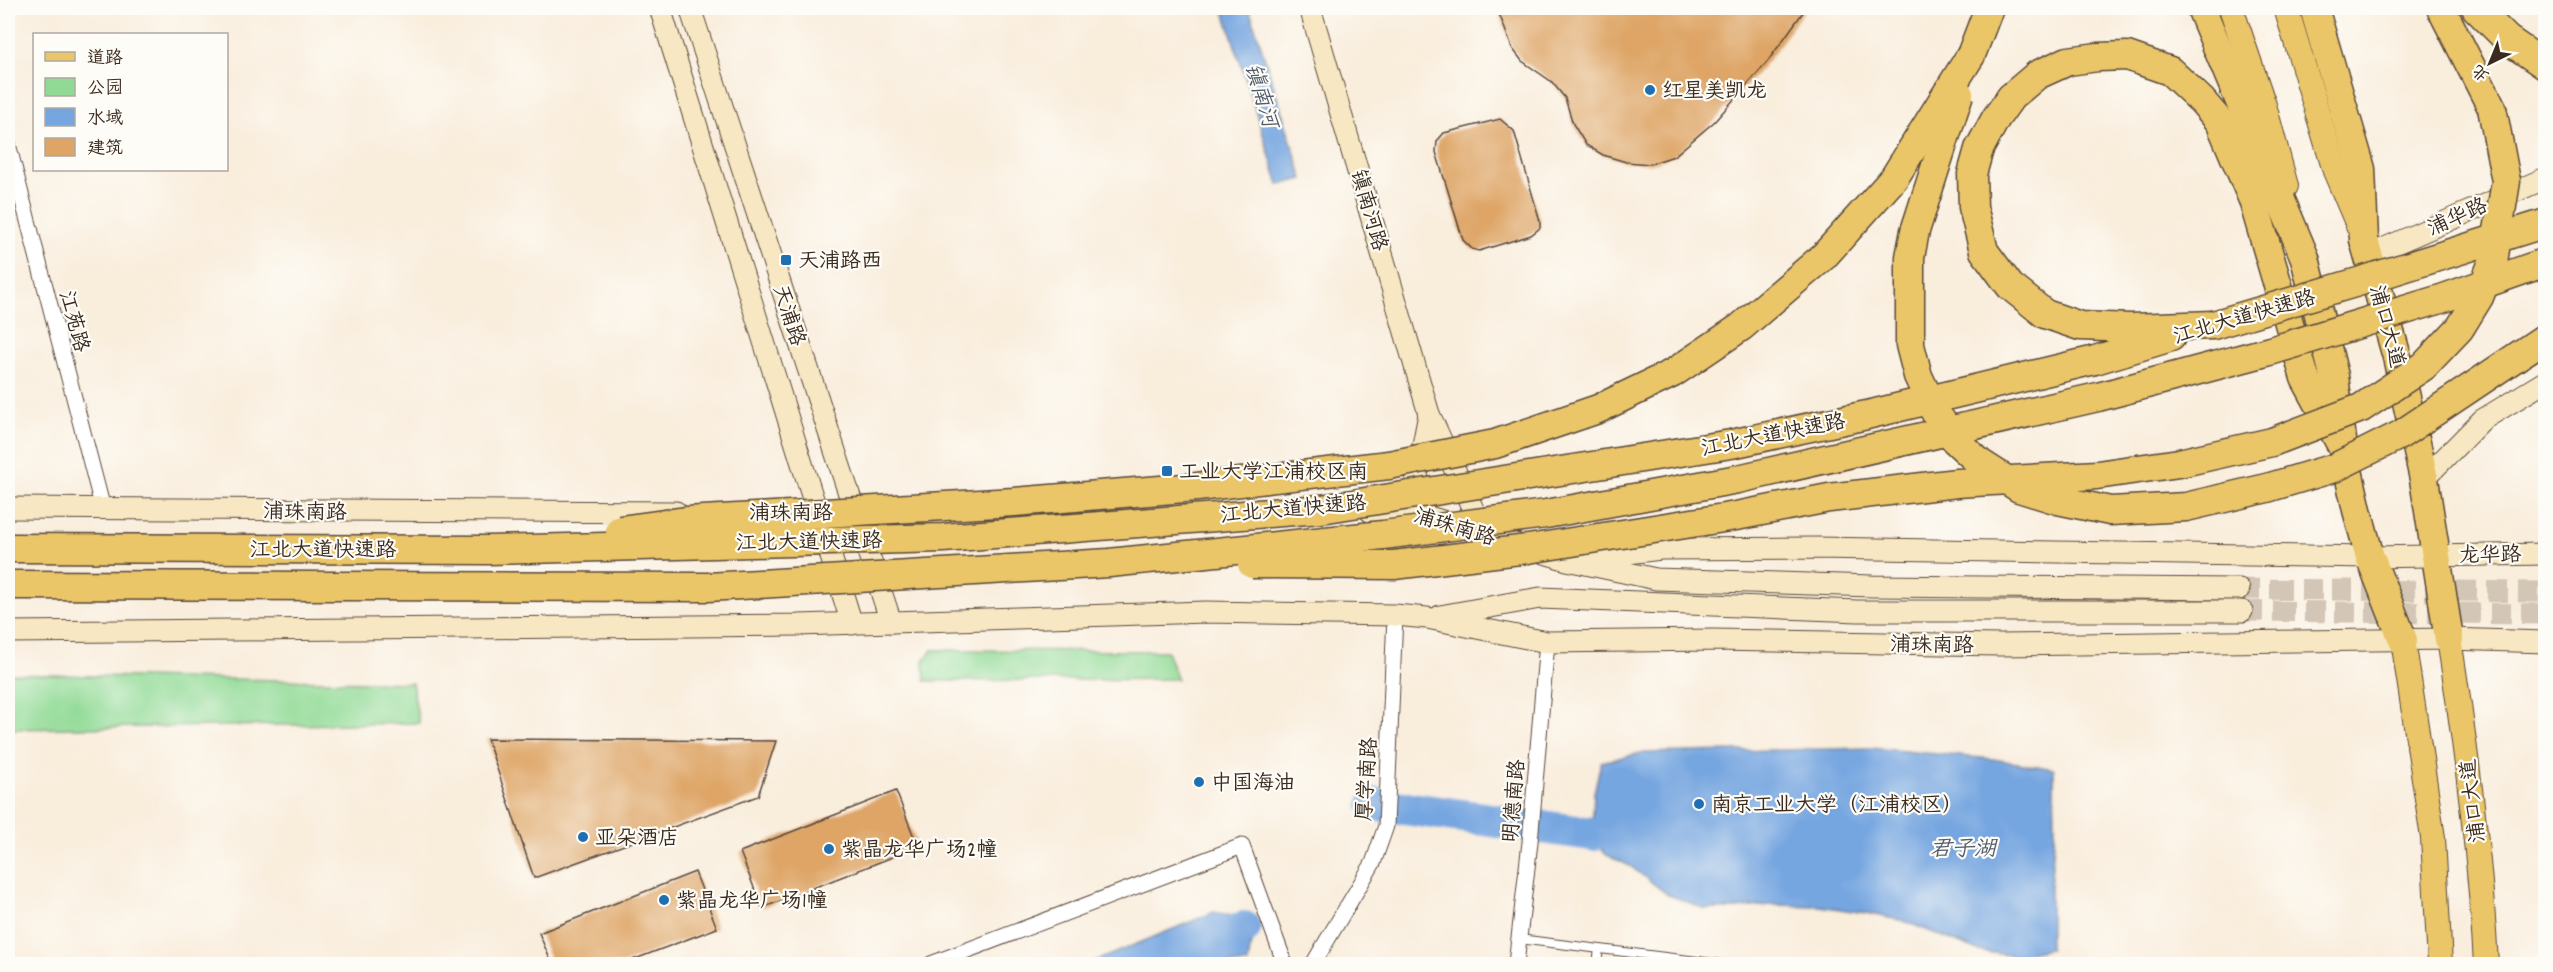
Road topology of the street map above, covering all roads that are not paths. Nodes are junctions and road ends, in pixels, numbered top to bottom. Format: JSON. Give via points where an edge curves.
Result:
{"nodes":[{"id":1,"x":660,"y":8,"type":"edge"},
{"id":2,"x":690,"y":8,"type":"edge"},
{"id":3,"x":1310,"y":8,"type":"edge"},
{"id":4,"x":1989,"y":8,"type":"edge"},
{"id":5,"x":2201,"y":8,"type":"edge"},
{"id":6,"x":2231,"y":8,"type":"edge"},
{"id":7,"x":2286,"y":8,"type":"edge"},
{"id":8,"x":2314,"y":8,"type":"edge"},
{"id":9,"x":2441,"y":8,"type":"edge"},
{"id":10,"x":2476,"y":8,"type":"edge"},
{"id":11,"x":1971,"y":55,"type":"junction"},
{"id":12,"x":2546,"y":66,"type":"edge"},
{"id":13,"x":8,"y":144,"type":"edge"},
{"id":14,"x":2546,"y":178,"type":"edge"},
{"id":15,"x":2546,"y":223,"type":"edge"},
{"id":16,"x":2367,"y":247,"type":"junction"},
{"id":17,"x":2306,"y":258,"type":"junction"},
{"id":18,"x":2546,"y":262,"type":"edge"},
{"id":19,"x":2213,"y":325,"type":"junction"},
{"id":20,"x":2546,"y":337,"type":"edge"},
{"id":21,"x":2546,"y":381,"type":"edge"},
{"id":22,"x":1429,"y":414,"type":"junction"},
{"id":23,"x":2343,"y":448,"type":"junction"},
{"id":24,"x":2424,"y":479,"type":"junction"},
{"id":25,"x":8,"y":508,"type":"edge"},
{"id":26,"x":103,"y":509,"type":"junction"},
{"id":27,"x":1410,"y":511,"type":"junction"},
{"id":28,"x":817,"y":512,"type":"junction"},
{"id":29,"x":855,"y":512,"type":"junction"},
{"id":30,"x":1485,"y":535,"type":"junction"},
{"id":31,"x":8,"y":548,"type":"edge"},
{"id":32,"x":488,"y":550,"type":"junction"},
{"id":33,"x":2546,"y":554,"type":"edge"},
{"id":34,"x":2435,"y":555,"type":"junction"},
{"id":35,"x":2370,"y":557,"type":"junction"},
{"id":36,"x":1567,"y":560,"type":"junction"},
{"id":37,"x":1109,"y":563,"type":"junction"},
{"id":38,"x":8,"y":585,"type":"edge"},
{"id":39,"x":2239,"y":589,"type":"tunnel mouth"},
{"id":40,"x":2241,"y":611,"type":"tunnel mouth"},
{"id":41,"x":1395,"y":615,"type":"junction"},
{"id":42,"x":1427,"y":618,"type":"junction"},
{"id":43,"x":891,"y":622,"type":"junction"},
{"id":44,"x":852,"y":624,"type":"junction"},
{"id":45,"x":8,"y":632,"type":"edge"},
{"id":46,"x":2449,"y":639,"type":"junction"},
{"id":47,"x":2403,"y":640,"type":"junction"},
{"id":48,"x":1547,"y":642,"type":"junction"},
{"id":49,"x":2546,"y":642,"type":"edge"},
{"id":50,"x":1519,"y":939,"type":"junction"},
{"id":51,"x":1599,"y":949,"type":"junction"},
{"id":52,"x":930,"y":964,"type":"edge"},
{"id":53,"x":1285,"y":964,"type":"edge"},
{"id":54,"x":1313,"y":964,"type":"edge"},
{"id":55,"x":1516,"y":964,"type":"edge"},
{"id":56,"x":1597,"y":964,"type":"edge"},
{"id":57,"x":1722,"y":964,"type":"edge"},
{"id":58,"x":2440,"y":964,"type":"edge"},
{"id":59,"x":2486,"y":964,"type":"edge"}],
"edges":[{"from":1,"to":28,"type":"street"},
{"from":2,"to":29,"type":"street","name":"天浦路"},
{"from":3,"to":22,"type":"street","name":"镇南河路"},
{"from":4,"to":11,"type":"highway"},
{"from":5,"to":17,"type":"highway"},
{"from":6,"to":17,"type":"main road","via":[[2264,105]]},
{"from":7,"to":16,"type":"main road","name":"浦口大道","via":[[2335,171]]},
{"from":8,"to":16,"type":"highway","name":"浦口大道","via":[[2361,169]]},
{"from":9,"to":37,"type":"highway","bridge":true,"via":[[2492,108],[2506,181],[2493,262],[2479,297],[2460,328],[2424,366],[2361,408],[2272,442],[2179,464],[2097,475],[1958,483],[1829,498],[1586,540],[1395,566]]},
{"from":10,"to":12,"type":"highway","via":[[2507,39]]},
{"from":11,"to":20,"type":"highway","bridge":true,"via":[[1915,231],[1910,256],[1910,345],[1918,376],[1935,412],[1955,440],[1980,463],[2019,488],[2110,511],[2186,507],[2267,488],[2334,468],[2400,435]]},
{"from":11,"to":32,"type":"highway","bridge":true,"via":[[1894,178],[1824,256],[1741,327],[1651,384],[1598,409],[1495,444],[1389,465],[1197,487],[1014,502],[686,520]]},
{"from":13,"to":26,"type":"street","name":"江苑路"},
{"from":14,"to":16,"type":"street","name":"浦华路"},
{"from":15,"to":19,"type":"highway","name":"江北大道快速路","bridge":true},
{"from":16,"to":24,"type":"highway","name":"浦口大道"},
{"from":17,"to":23,"type":"highway","via":[[2334,376]]},
{"from":18,"to":37,"type":"highway","name":"江北大道快速路","bridge":true,"via":[[2270,351],[2098,397],[1738,479],[1523,517]]},
{"from":19,"to":23,"type":"highway","via":[[2080,326],[2036,307],[2010,286],[1984,250],[1973,207],[1972,174],[1979,148],[2011,97],[2037,75],[2068,61],[2127,56],[2170,71],[2220,122],[2253,200],[2305,378]]},
{"from":19,"to":32,"type":"highway","name":"江北大道快速路","bridge":true,"via":[[2095,360],[1731,444],[1321,508],[943,538]]},
{"from":21,"to":24,"type":"street","via":[[2482,420]]},
{"from":22,"to":27,"type":"street"},
{"from":22,"to":30,"type":"street","name":"镇南河路"},
{"from":23,"to":35,"type":"highway"},
{"from":24,"to":34,"type":"highway","name":"浦口大道"},
{"from":25,"to":26,"type":"street","name":"浦珠南路"},
{"from":26,"to":28,"type":"street","name":"浦珠南路"},
{"from":27,"to":29,"type":"street","name":"浦珠南路"},
{"from":27,"to":30,"type":"street","name":"浦珠南路"},
{"from":28,"to":29,"type":"street","name":"浦珠南路"},
{"from":28,"to":44,"type":"street"},
{"from":29,"to":43,"type":"street","name":"天浦路"},
{"from":30,"to":36,"type":"street","name":"浦珠南路"},
{"from":31,"to":32,"type":"highway","name":"江北大道快速路","bridge":true},
{"from":33,"to":34,"type":"street","name":"龙华路"},
{"from":34,"to":35,"type":"street","name":"龙华路"},
{"from":34,"to":46,"type":"highway","name":"浦口大道"},
{"from":35,"to":36,"type":"street","name":"浦珠南路","via":[[1817,548],[1661,549]]},
{"from":35,"to":47,"type":"highway"},
{"from":36,"to":39,"type":"street","name":"浦珠南路","via":[[1656,579],[1872,586]]},
{"from":37,"to":38,"type":"highway","name":"江北大道快速路","bridge":true,"via":[[708,587]]},
{"from":40,"to":42,"type":"street","name":"浦珠南路","via":[[1858,611],[1540,598]]},
{"from":41,"to":42,"type":"street","name":"浦珠南路"},
{"from":41,"to":43,"type":"street","name":"浦珠南路","via":[[1206,612]]},
{"from":41,"to":54,"type":"street","name":"厚学南路","via":[[1386,826],[1373,863]]},
{"from":42,"to":48,"type":"street","name":"浦珠南路"},
{"from":43,"to":44,"type":"street","name":"浦珠南路"},
{"from":44,"to":45,"type":"street","name":"浦珠南路"},
{"from":46,"to":47,"type":"street","name":"浦珠南路"},
{"from":46,"to":49,"type":"street"},
{"from":46,"to":59,"type":"main road","name":"浦口大道","via":[[2481,876]]},
{"from":47,"to":48,"type":"street","name":"浦珠南路","via":[[1999,645],[1713,640]]},
{"from":47,"to":58,"type":"main road","name":"浦口大道","via":[[2433,838]]},
{"from":48,"to":50,"type":"street","name":"明德南路"},
{"from":50,"to":51,"type":"lane"},
{"from":50,"to":55,"type":"street","name":"明德南路"},
{"from":51,"to":56,"type":"lane"},
{"from":51,"to":57,"type":"lane"},
{"from":52,"to":53,"type":"street","via":[[1242,846]]}]}
